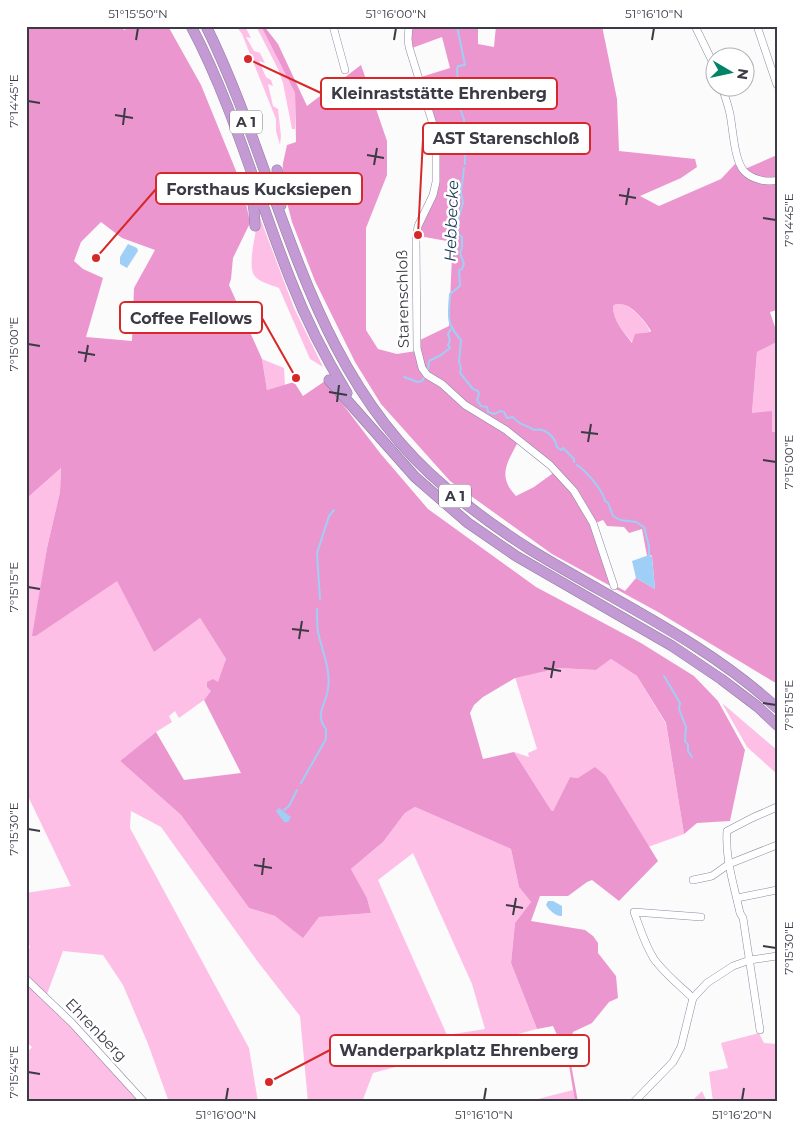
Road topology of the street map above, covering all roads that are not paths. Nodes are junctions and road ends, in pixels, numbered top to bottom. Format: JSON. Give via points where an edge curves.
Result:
{"nodes":[{"id":1,"x":191,"y":26,"type":"edge"},
{"id":2,"x":206,"y":26,"type":"edge"},
{"id":3,"x":333,"y":26,"type":"edge"},
{"id":4,"x":409,"y":26,"type":"edge"},
{"id":5,"x":695,"y":26,"type":"edge"},
{"id":6,"x":757,"y":26,"type":"edge"},
{"id":7,"x":706,"y":49,"type":"edge"},
{"id":8,"x":345,"y":70,"type":"dead end"},
{"id":9,"x":777,"y":85,"type":"edge"},
{"id":10,"x":725,"y":98,"type":"edge"},
{"id":11,"x":246,"y":156,"type":"junction"},
{"id":12,"x":277,"y":170,"type":"dead end"},
{"id":13,"x":777,"y":180,"type":"edge"},
{"id":14,"x":282,"y":219,"type":"junction"},
{"id":15,"x":255,"y":226,"type":"dead end"},
{"id":16,"x":329,"y":380,"type":"dead end"},
{"id":17,"x":360,"y":413,"type":"junction"},
{"id":18,"x":610,"y":590,"type":"junction"},
{"id":19,"x":777,"y":708,"type":"edge"},
{"id":20,"x":777,"y":725,"type":"edge"},
{"id":21,"x":777,"y":807,"type":"edge"},
{"id":22,"x":777,"y":845,"type":"edge"},
{"id":23,"x":729,"y":864,"type":"junction"},
{"id":24,"x":693,"y":880,"type":"dead end"},
{"id":25,"x":777,"y":890,"type":"edge"},
{"id":26,"x":737,"y":898,"type":"junction"},
{"id":27,"x":701,"y":916,"type":"dead end"},
{"id":28,"x":777,"y":956,"type":"edge"},
{"id":29,"x":750,"y":960,"type":"junction"},
{"id":30,"x":26,"y":979,"type":"edge"},
{"id":31,"x":693,"y":998,"type":"junction"},
{"id":32,"x":760,"y":1030,"type":"dead end"},
{"id":33,"x":144,"y":1102,"type":"edge"},
{"id":34,"x":634,"y":1102,"type":"edge"}],
"edges":[{"from":1,"to":11,"type":"highway","number":"A 1"},
{"from":2,"to":14,"type":"highway","number":"A 1","via":[[238,100]]},
{"from":3,"to":8,"type":"street"},
{"from":4,"to":18,"type":"street","name":"Starenschloß","via":[[409,47],[436,134],[436,182],[416,239],[417,348],[422,368],[465,405],[506,430],[550,465],[574,491],[593,522]]},
{"from":5,"to":7,"type":"street"},
{"from":6,"to":9,"type":"street"},
{"from":10,"to":13,"type":"street","via":[[743,170],[755,178]]},
{"from":11,"to":15,"type":"highway"},
{"from":11,"to":17,"type":"highway","number":"A 1","via":[[290,280],[323,350]]},
{"from":12,"to":14,"type":"highway"},
{"from":14,"to":18,"type":"highway","number":"A 1","via":[[317,310],[341,358],[374,411],[393,433],[443,485],[482,517],[530,549]]},
{"from":16,"to":17,"type":"highway"},
{"from":17,"to":20,"type":"highway","number":"A 1","via":[[415,477],[468,523],[516,556],[721,678]]},
{"from":18,"to":19,"type":"highway","number":"A 1","via":[[629,606],[739,676]]},
{"from":21,"to":23,"type":"street","via":[[727,831]]},
{"from":22,"to":23,"type":"street"},
{"from":23,"to":24,"type":"street","via":[[712,876]]},
{"from":23,"to":26,"type":"street"},
{"from":25,"to":26,"type":"street"},
{"from":26,"to":29,"type":"street"},
{"from":27,"to":31,"type":"street","via":[[634,912],[655,960]]},
{"from":28,"to":29,"type":"street"},
{"from":29,"to":31,"type":"street","via":[[721,972]]},
{"from":29,"to":32,"type":"street"},
{"from":30,"to":33,"type":"street","name":"Ehrenberg","via":[[72,1023]]},
{"from":31,"to":34,"type":"street","via":[[677,1056]]}]}
